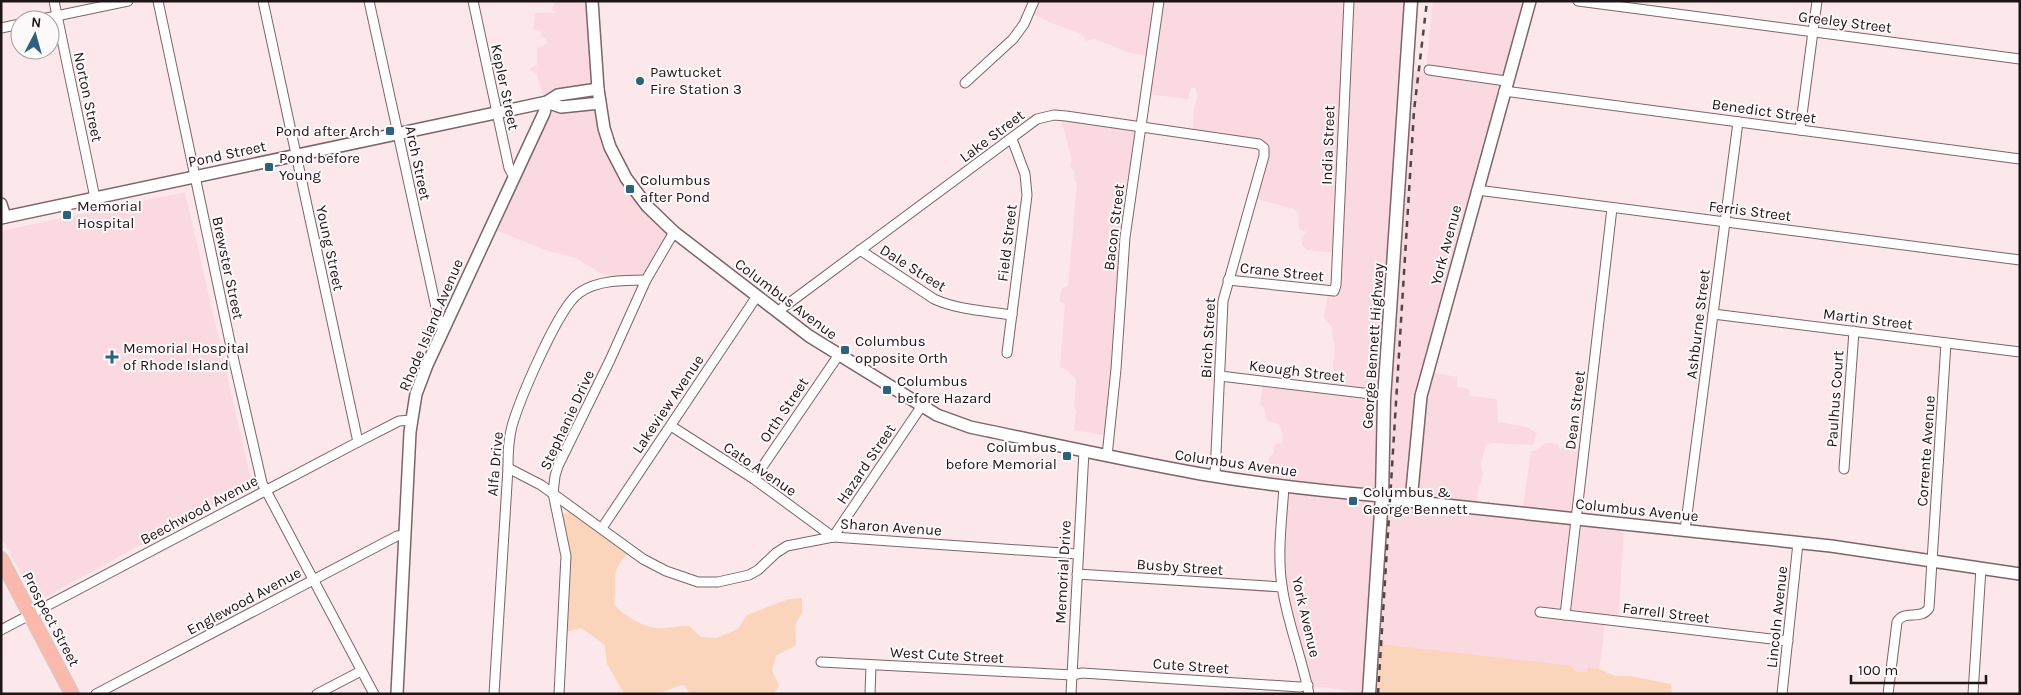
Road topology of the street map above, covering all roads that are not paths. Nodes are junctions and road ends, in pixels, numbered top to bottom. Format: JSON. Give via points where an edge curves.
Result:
{"nodes":[{"id":1,"x":128,"y":1,"type":"edge"},
{"id":2,"x":158,"y":1,"type":"edge"},
{"id":3,"x":263,"y":1,"type":"edge"},
{"id":4,"x":369,"y":1,"type":"edge"},
{"id":5,"x":473,"y":1,"type":"edge"},
{"id":6,"x":592,"y":1,"type":"edge"},
{"id":7,"x":1034,"y":1,"type":"edge"},
{"id":8,"x":1159,"y":1,"type":"edge"},
{"id":9,"x":1349,"y":1,"type":"edge"},
{"id":10,"x":1411,"y":1,"type":"edge"},
{"id":11,"x":1530,"y":1,"type":"edge"},
{"id":12,"x":1578,"y":1,"type":"edge"},
{"id":13,"x":1817,"y":1,"type":"edge"},
{"id":14,"x":60,"y":14,"type":"edge"},
{"id":15,"x":60,"y":29,"type":"edge"},
{"id":16,"x":1812,"y":32,"type":"junction"},
{"id":17,"x":2020,"y":59,"type":"edge"},
{"id":18,"x":1429,"y":70,"type":"dead end"},
{"id":19,"x":965,"y":83,"type":"dead end"},
{"id":20,"x":1505,"y":86,"type":"junction"},
{"id":21,"x":598,"y":89,"type":"junction"},
{"id":22,"x":546,"y":102,"type":"junction"},
{"id":23,"x":600,"y":103,"type":"junction"},
{"id":24,"x":496,"y":112,"type":"junction"},
{"id":25,"x":1738,"y":122,"type":"junction"},
{"id":26,"x":1141,"y":128,"type":"junction"},
{"id":27,"x":1800,"y":130,"type":"junction"},
{"id":28,"x":397,"y":133,"type":"junction"},
{"id":29,"x":1012,"y":139,"type":"junction"},
{"id":30,"x":1264,"y":148,"type":"joint"},
{"id":31,"x":296,"y":154,"type":"junction"},
{"id":32,"x":2020,"y":159,"type":"edge"},
{"id":33,"x":195,"y":176,"type":"junction"},
{"id":34,"x":514,"y":176,"type":"junction"},
{"id":35,"x":1476,"y":190,"type":"junction"},
{"id":36,"x":95,"y":198,"type":"junction"},
{"id":37,"x":1,"y":204,"type":"edge"},
{"id":38,"x":1612,"y":208,"type":"junction"},
{"id":39,"x":3,"y":217,"type":"edge"},
{"id":40,"x":1725,"y":222,"type":"junction"},
{"id":41,"x":674,"y":232,"type":"junction"},
{"id":42,"x":860,"y":250,"type":"junction"},
{"id":43,"x":2020,"y":260,"type":"edge"},
{"id":44,"x":646,"y":280,"type":"junction"},
{"id":45,"x":1228,"y":280,"type":"junction"},
{"id":46,"x":1334,"y":290,"type":"joint"},
{"id":47,"x":757,"y":296,"type":"junction"},
{"id":48,"x":777,"y":312,"type":"junction"},
{"id":49,"x":1713,"y":314,"type":"junction"},
{"id":50,"x":1012,"y":315,"type":"junction"},
{"id":51,"x":443,"y":330,"type":"junction"},
{"id":52,"x":1854,"y":331,"type":"junction"},
{"id":53,"x":1946,"y":343,"type":"junction"},
{"id":54,"x":2020,"y":352,"type":"edge"},
{"id":55,"x":1007,"y":353,"type":"dead end"},
{"id":56,"x":838,"y":356,"type":"junction"},
{"id":57,"x":1220,"y":376,"type":"junction"},
{"id":58,"x":1371,"y":394,"type":"dead end"},
{"id":59,"x":922,"y":407,"type":"junction"},
{"id":60,"x":411,"y":420,"type":"junction"},
{"id":61,"x":671,"y":426,"type":"junction"},
{"id":62,"x":358,"y":442,"type":"junction"},
{"id":63,"x":1084,"y":451,"type":"junction"},
{"id":64,"x":1107,"y":456,"type":"junction"},
{"id":65,"x":508,"y":468,"type":"junction"},
{"id":66,"x":1844,"y":469,"type":"dead end"},
{"id":67,"x":1215,"y":475,"type":"junction"},
{"id":68,"x":754,"y":479,"type":"junction"},
{"id":69,"x":1284,"y":486,"type":"junction"},
{"id":70,"x":266,"y":490,"type":"junction"},
{"id":71,"x":553,"y":493,"type":"junction"},
{"id":72,"x":1382,"y":496,"type":"junction"},
{"id":73,"x":1411,"y":501,"type":"junction"},
{"id":74,"x":1576,"y":518,"type":"junction"},
{"id":75,"x":602,"y":528,"type":"junction"},
{"id":76,"x":1685,"y":530,"type":"junction"},
{"id":77,"x":405,"y":535,"type":"junction"},
{"id":78,"x":833,"y":537,"type":"junction"},
{"id":79,"x":1798,"y":543,"type":"junction"},
{"id":80,"x":1077,"y":554,"type":"junction"},
{"id":81,"x":1,"y":559,"type":"edge"},
{"id":82,"x":1932,"y":562,"type":"junction"},
{"id":83,"x":1981,"y":568,"type":"junction"},
{"id":84,"x":1077,"y":574,"type":"junction"},
{"id":85,"x":2020,"y":574,"type":"edge"},
{"id":86,"x":313,"y":580,"type":"junction"},
{"id":87,"x":1282,"y":587,"type":"junction"},
{"id":88,"x":1540,"y":612,"type":"dead end"},
{"id":89,"x":30,"y":614,"type":"junction"},
{"id":90,"x":1565,"y":615,"type":"junction"},
{"id":91,"x":1,"y":630,"type":"edge"},
{"id":92,"x":1788,"y":641,"type":"junction"},
{"id":93,"x":821,"y":662,"type":"dead end"},
{"id":94,"x":871,"y":665,"type":"junction"},
{"id":95,"x":361,"y":671,"type":"junction"},
{"id":96,"x":1072,"y":674,"type":"junction"},
{"id":97,"x":1308,"y":690,"type":"edge"},
{"id":98,"x":72,"y":694,"type":"edge"},
{"id":99,"x":96,"y":694,"type":"edge"},
{"id":100,"x":317,"y":694,"type":"edge"},
{"id":101,"x":374,"y":694,"type":"edge"},
{"id":102,"x":397,"y":694,"type":"edge"},
{"id":103,"x":494,"y":694,"type":"edge"},
{"id":104,"x":559,"y":694,"type":"edge"},
{"id":105,"x":870,"y":694,"type":"edge"},
{"id":106,"x":1071,"y":694,"type":"edge"},
{"id":107,"x":1369,"y":694,"type":"edge"},
{"id":108,"x":1782,"y":694,"type":"edge"},
{"id":109,"x":1888,"y":694,"type":"edge"},
{"id":110,"x":1973,"y":694,"type":"edge"}],
"edges":[{"from":1,"to":14,"type":"street"},
{"from":2,"to":33,"type":"street","name":"Brewster Street"},
{"from":3,"to":31,"type":"street","name":"Young Street"},
{"from":4,"to":28,"type":"street","name":"Arch Street"},
{"from":5,"to":24,"type":"street","name":"Kepler Street"},
{"from":6,"to":21,"type":"street","name":"Columbus Avenue"},
{"from":7,"to":19,"type":"street","via":[[1013,39]]},
{"from":8,"to":26,"type":"street","name":"Bacon Street"},
{"from":9,"to":46,"type":"street","name":"India Street"},
{"from":10,"to":72,"type":"main road","name":"George Bennett Highway","via":[[1384,399]]},
{"from":11,"to":20,"type":"street","name":"York Avenue"},
{"from":12,"to":16,"type":"street","name":"Greeley Street"},
{"from":13,"to":16,"type":"street"},
{"from":15,"to":36,"type":"street","name":"Norton Street"},
{"from":16,"to":17,"type":"street","name":"Greeley Street"},
{"from":16,"to":27,"type":"street"},
{"from":18,"to":20,"type":"street","name":"Benedict Street"},
{"from":20,"to":25,"type":"street","name":"Benedict Street"},
{"from":20,"to":35,"type":"street","name":"York Avenue"},
{"from":21,"to":22,"type":"street","name":"Pond Street","via":[[558,95]]},
{"from":21,"to":23,"type":"street","name":"Columbus Avenue"},
{"from":22,"to":23,"type":"street","name":"Pond Street","via":[[561,107]]},
{"from":22,"to":24,"type":"street","name":"Pond Street"},
{"from":22,"to":34,"type":"street","name":"Rhode Island Avenue","via":[[544,114]]},
{"from":23,"to":41,"type":"street","name":"Columbus Avenue","via":[[610,147],[626,178],[653,213]]},
{"from":24,"to":28,"type":"street","name":"Pond Street"},
{"from":24,"to":34,"type":"street","name":"Kepler Street","via":[[508,168]]},
{"from":25,"to":27,"type":"street","name":"Benedict Street"},
{"from":25,"to":40,"type":"street","name":"Ashburne Street"},
{"from":26,"to":29,"type":"street","name":"Lake Street","via":[[1054,115],[1037,119]]},
{"from":26,"to":30,"type":"street","name":"Lake Street","via":[[1259,144]]},
{"from":26,"to":64,"type":"street","name":"Bacon Street","via":[[1125,237]]},
{"from":27,"to":32,"type":"street","name":"Benedict Street"},
{"from":28,"to":31,"type":"street","name":"Pond Street"},
{"from":28,"to":51,"type":"street","name":"Arch Street"},
{"from":29,"to":42,"type":"street","name":"Lake Street"},
{"from":29,"to":50,"type":"street","name":"Field Street","via":[[1025,174],[1027,195]]},
{"from":30,"to":45,"type":"street","name":"Birch Street"},
{"from":31,"to":33,"type":"street","name":"Pond Street"},
{"from":31,"to":62,"type":"street","name":"Young Street"},
{"from":33,"to":36,"type":"street","name":"Pond Street"},
{"from":33,"to":70,"type":"street","name":"Brewster Street","via":[[234,362]]},
{"from":34,"to":51,"type":"street","name":"Rhode Island Avenue"},
{"from":35,"to":38,"type":"street","name":"Ferris Street"},
{"from":35,"to":73,"type":"street","name":"York Avenue","via":[[1421,396]]},
{"from":36,"to":39,"type":"street","name":"Pond Street"},
{"from":37,"to":39,"type":"street"},
{"from":38,"to":40,"type":"street","name":"Ferris Street"},
{"from":38,"to":74,"type":"street","name":"Dean Street"},
{"from":40,"to":43,"type":"street","name":"Ferris Street"},
{"from":40,"to":49,"type":"street","name":"Ashburne Street"},
{"from":41,"to":44,"type":"street","name":"Stephanie Drive"},
{"from":41,"to":47,"type":"street","name":"Columbus Avenue"},
{"from":42,"to":48,"type":"street","name":"Lake Street"},
{"from":42,"to":50,"type":"street","name":"Dale Street","via":[[925,294],[944,303]]},
{"from":44,"to":65,"type":"street","name":"Alfa Drive","via":[[604,283],[579,292],[569,302],[529,383],[512,426],[507,448]]},
{"from":44,"to":71,"type":"street","name":"Stephanie Drive","via":[[558,466]]},
{"from":45,"to":46,"type":"street","name":"Crane Street"},
{"from":45,"to":57,"type":"street","name":"Birch Street","via":[[1223,301]]},
{"from":47,"to":48,"type":"street","name":"Columbus Avenue"},
{"from":47,"to":61,"type":"street","name":"Lakeview Avenue"},
{"from":48,"to":56,"type":"street","name":"Columbus Avenue"},
{"from":49,"to":52,"type":"street","name":"Martin Street"},
{"from":49,"to":76,"type":"street","name":"Ashburne Street"},
{"from":50,"to":55,"type":"street","name":"Field Street"},
{"from":51,"to":60,"type":"street","name":"Rhode Island Avenue","via":[[416,394]]},
{"from":52,"to":53,"type":"street","name":"Martin Street"},
{"from":52,"to":66,"type":"street","name":"Paulhus Court"},
{"from":53,"to":54,"type":"street","name":"Martin Street"},
{"from":53,"to":82,"type":"street","name":"Corrente Avenue"},
{"from":56,"to":59,"type":"street","name":"Columbus Avenue"},
{"from":56,"to":68,"type":"street","name":"Orth Street"},
{"from":57,"to":58,"type":"street","name":"Keough Street"},
{"from":57,"to":67,"type":"street","name":"Birch Street"},
{"from":59,"to":63,"type":"street","name":"Columbus Avenue","via":[[970,427]]},
{"from":59,"to":78,"type":"street","name":"Hazard Street"},
{"from":60,"to":62,"type":"street","name":"Beechwood Avenue","via":[[399,421]]},
{"from":60,"to":77,"type":"street","name":"Rhode Island Avenue"},
{"from":61,"to":68,"type":"street","name":"Cato Avenue"},
{"from":61,"to":75,"type":"street","name":"Lakeview Avenue"},
{"from":62,"to":70,"type":"street","name":"Beechwood Avenue"},
{"from":63,"to":64,"type":"street","name":"Columbus Avenue"},
{"from":63,"to":80,"type":"street","name":"Memorial Drive"},
{"from":64,"to":67,"type":"street","name":"Columbus Avenue"},
{"from":65,"to":71,"type":"street","name":"Sharon Avenue"},
{"from":65,"to":103,"type":"street","name":"Alfa Drive"},
{"from":67,"to":69,"type":"street","name":"Columbus Avenue"},
{"from":68,"to":78,"type":"street","name":"Cato Avenue"},
{"from":69,"to":72,"type":"street","name":"Columbus Avenue"},
{"from":69,"to":87,"type":"street","name":"York Avenue","via":[[1280,549]]},
{"from":70,"to":86,"type":"street","name":"Brewster Street"},
{"from":70,"to":89,"type":"street","name":"Beechwood Avenue"},
{"from":71,"to":75,"type":"street","name":"Sharon Avenue"},
{"from":71,"to":104,"type":"street","name":"Stephanie Drive","via":[[566,556]]},
{"from":72,"to":73,"type":"street","name":"Columbus Avenue"},
{"from":72,"to":107,"type":"main road","name":"George Bennett Highway"},
{"from":73,"to":74,"type":"street","name":"Columbus Avenue"},
{"from":74,"to":76,"type":"street","name":"Columbus Avenue"},
{"from":74,"to":90,"type":"street","name":"Dean Street"},
{"from":75,"to":78,"type":"street","name":"Sharon Avenue","via":[[643,559],[698,582],[718,582],[749,574],[787,546]]},
{"from":76,"to":79,"type":"street","name":"Columbus Avenue"},
{"from":77,"to":86,"type":"street","name":"Englewood Avenue","via":[[396,536]]},
{"from":77,"to":102,"type":"street","name":"Rhode Island Avenue"},
{"from":78,"to":80,"type":"street","name":"Sharon Avenue"},
{"from":79,"to":82,"type":"street","name":"Columbus Avenue"},
{"from":79,"to":92,"type":"street","name":"Lincoln Avenue"},
{"from":80,"to":84,"type":"street","name":"Memorial Drive"},
{"from":81,"to":89,"type":"main road","name":"Prospect Street"},
{"from":82,"to":83,"type":"street","name":"Columbus Avenue"},
{"from":82,"to":109,"type":"street","name":"Corrente Avenue","via":[[1929,608],[1921,615],[1904,615],[1897,622]]},
{"from":83,"to":85,"type":"street","name":"Columbus Avenue"},
{"from":83,"to":110,"type":"street"},
{"from":84,"to":87,"type":"street","name":"Busby Street"},
{"from":84,"to":96,"type":"street","name":"Memorial Drive"},
{"from":86,"to":95,"type":"street","name":"Brewster Street"},
{"from":86,"to":99,"type":"street","name":"Englewood Avenue"},
{"from":87,"to":97,"type":"street","name":"York Avenue"},
{"from":88,"to":90,"type":"street","name":"Farrell Street"},
{"from":89,"to":91,"type":"street","name":"Beechwood Avenue"},
{"from":89,"to":98,"type":"main road","name":"Prospect Street"},
{"from":90,"to":92,"type":"street","name":"Farrell Street"},
{"from":92,"to":108,"type":"street","name":"Lincoln Avenue"},
{"from":93,"to":94,"type":"street","name":"West Cute Street"},
{"from":94,"to":96,"type":"street","name":"West Cute Street"},
{"from":94,"to":105,"type":"street"},
{"from":95,"to":100,"type":"street"},
{"from":95,"to":101,"type":"street","name":"Brewster Street"},
{"from":96,"to":97,"type":"street","name":"Cute Street"},
{"from":96,"to":106,"type":"street","name":"Memorial Drive"}]}
